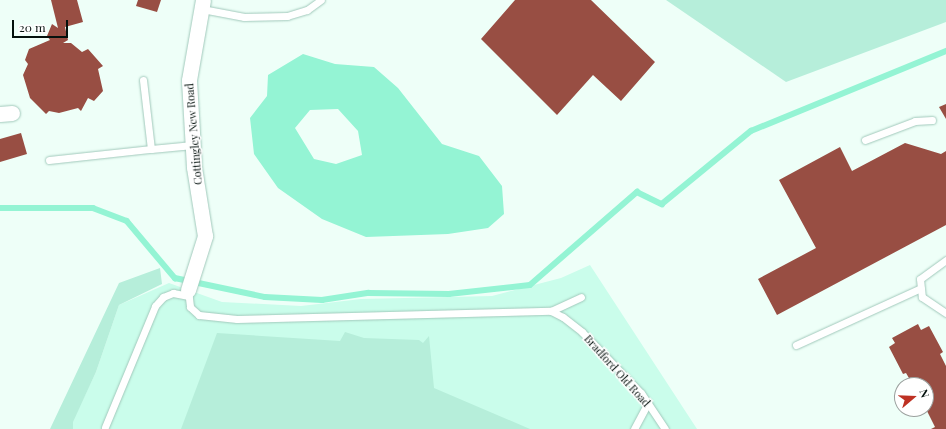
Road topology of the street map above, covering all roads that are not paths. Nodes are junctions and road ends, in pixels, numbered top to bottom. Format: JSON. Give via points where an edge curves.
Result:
{"nodes":[{"id":1,"x":321,"y":0,"type":"edge"},
{"id":2,"x":202,"y":4,"type":"edge"},
{"id":3,"x":143,"y":80,"type":"dead end"},
{"id":4,"x":932,"y":120,"type":"dead end"},
{"id":5,"x":865,"y":140,"type":"dead end"},
{"id":6,"x":193,"y":145,"type":"junction"},
{"id":7,"x":151,"y":149,"type":"junction"},
{"id":8,"x":49,"y":160,"type":"dead end"},
{"id":9,"x":946,"y":260,"type":"edge"},
{"id":10,"x":921,"y":288,"type":"junction"},
{"id":11,"x":189,"y":293,"type":"junction"},
{"id":12,"x":581,"y":297,"type":"dead end"},
{"id":13,"x":551,"y":311,"type":"junction"},
{"id":14,"x":946,"y":313,"type":"edge"},
{"id":15,"x":796,"y":345,"type":"dead end"},
{"id":16,"x":648,"y":403,"type":"junction"},
{"id":17,"x":105,"y":427,"type":"dead end"},
{"id":18,"x":634,"y":429,"type":"edge"},
{"id":19,"x":665,"y":429,"type":"edge"}],
"edges":[{"from":1,"to":2,"type":"lane","via":[[307,10],[287,16],[244,17]]},
{"from":2,"to":6,"type":"street","name":"Cottingley New Road","via":[[189,80]]},
{"from":3,"to":7,"type":"lane"},
{"from":4,"to":5,"type":"lane","via":[[915,121]]},
{"from":6,"to":7,"type":"lane"},
{"from":6,"to":11,"type":"street","name":"Cottingley New Road","via":[[205,236]]},
{"from":7,"to":8,"type":"lane"},
{"from":9,"to":10,"type":"lane","via":[[920,279]]},
{"from":10,"to":14,"type":"lane","via":[[922,297]]},
{"from":10,"to":15,"type":"lane"},
{"from":11,"to":13,"type":"lane","via":[[190,307],[199,315],[237,319]]},
{"from":11,"to":17,"type":"lane","via":[[173,293],[163,297],[155,306]]},
{"from":12,"to":13,"type":"lane"},
{"from":13,"to":16,"type":"lane","name":"Bradford Old Road","via":[[582,332]]},
{"from":16,"to":18,"type":"lane"},
{"from":16,"to":19,"type":"lane","name":"Bradford Old Road"}]}
